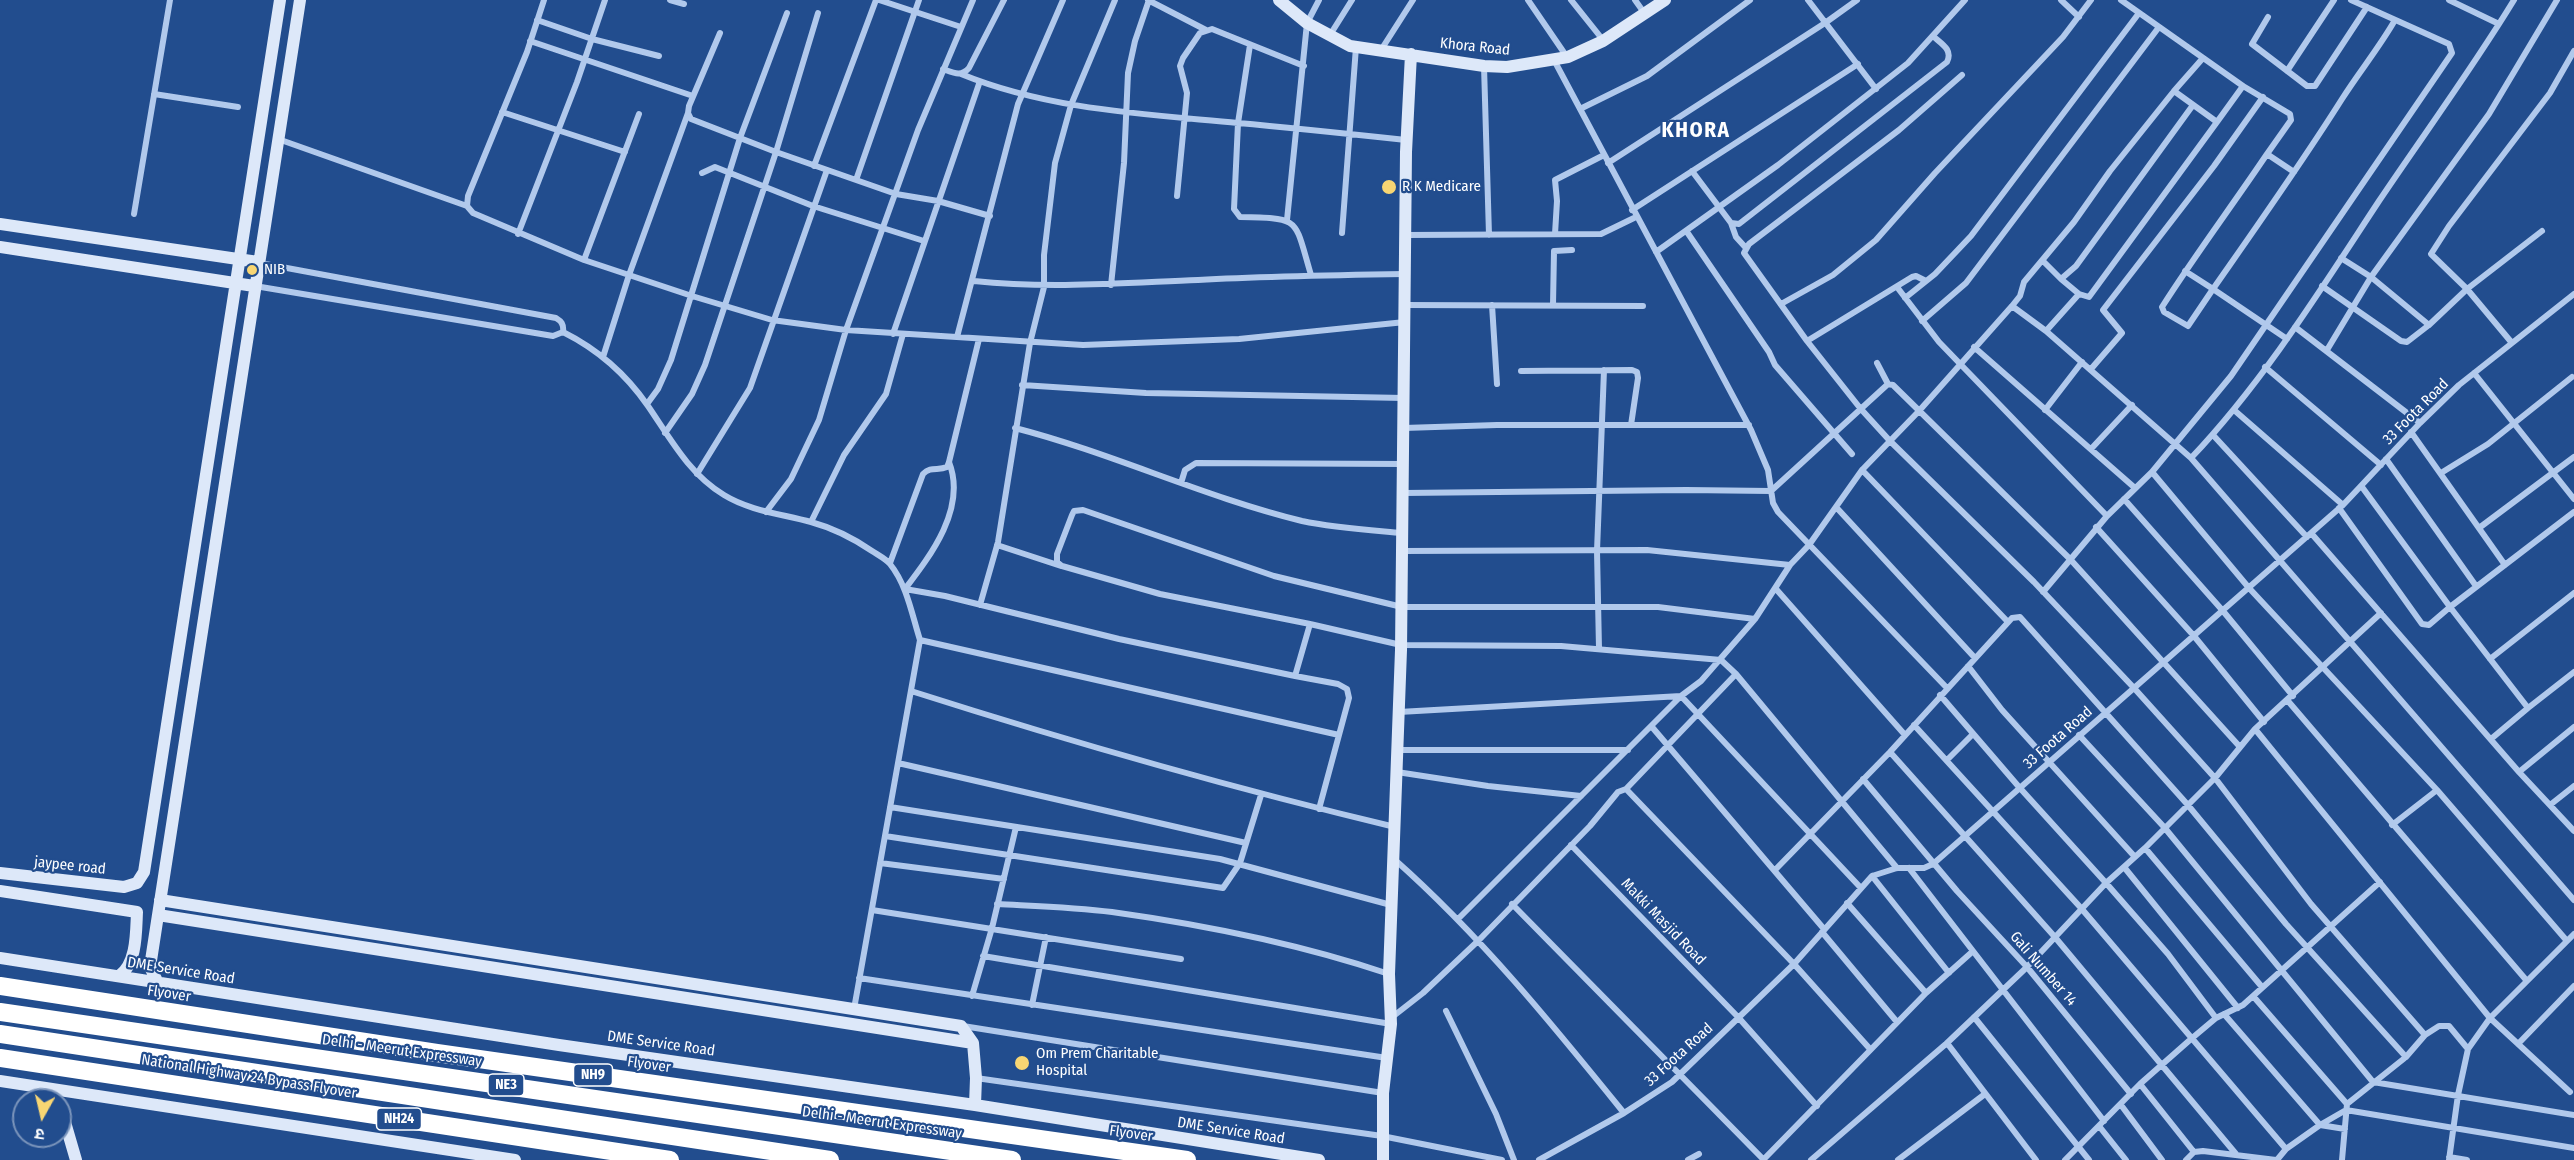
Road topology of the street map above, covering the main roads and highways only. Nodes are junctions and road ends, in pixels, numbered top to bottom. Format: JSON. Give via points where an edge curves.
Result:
{"nodes":[{"id":1,"x":0,"y":986,"type":"edge"},
{"id":2,"x":0,"y":1012,"type":"edge"},
{"id":3,"x":0,"y":1034,"type":"edge"},
{"id":4,"x":0,"y":1058,"type":"edge"},
{"id":5,"x":670,"y":1160,"type":"edge"},
{"id":6,"x":830,"y":1160,"type":"edge"},
{"id":7,"x":1011,"y":1160,"type":"edge"},
{"id":8,"x":1188,"y":1160,"type":"edge"}],
"edges":[{"from":1,"to":8,"type":"highway","name":"Flyover","number":"NH9"},
{"from":2,"to":7,"type":"highway","name":"Delhi - Meerut Expressway","number":"NE3"},
{"from":3,"to":6,"type":"highway","number":"NE3"},
{"from":4,"to":5,"type":"highway","name":"National Highway 24 Bypass Flyover","number":"NH24"}]}
